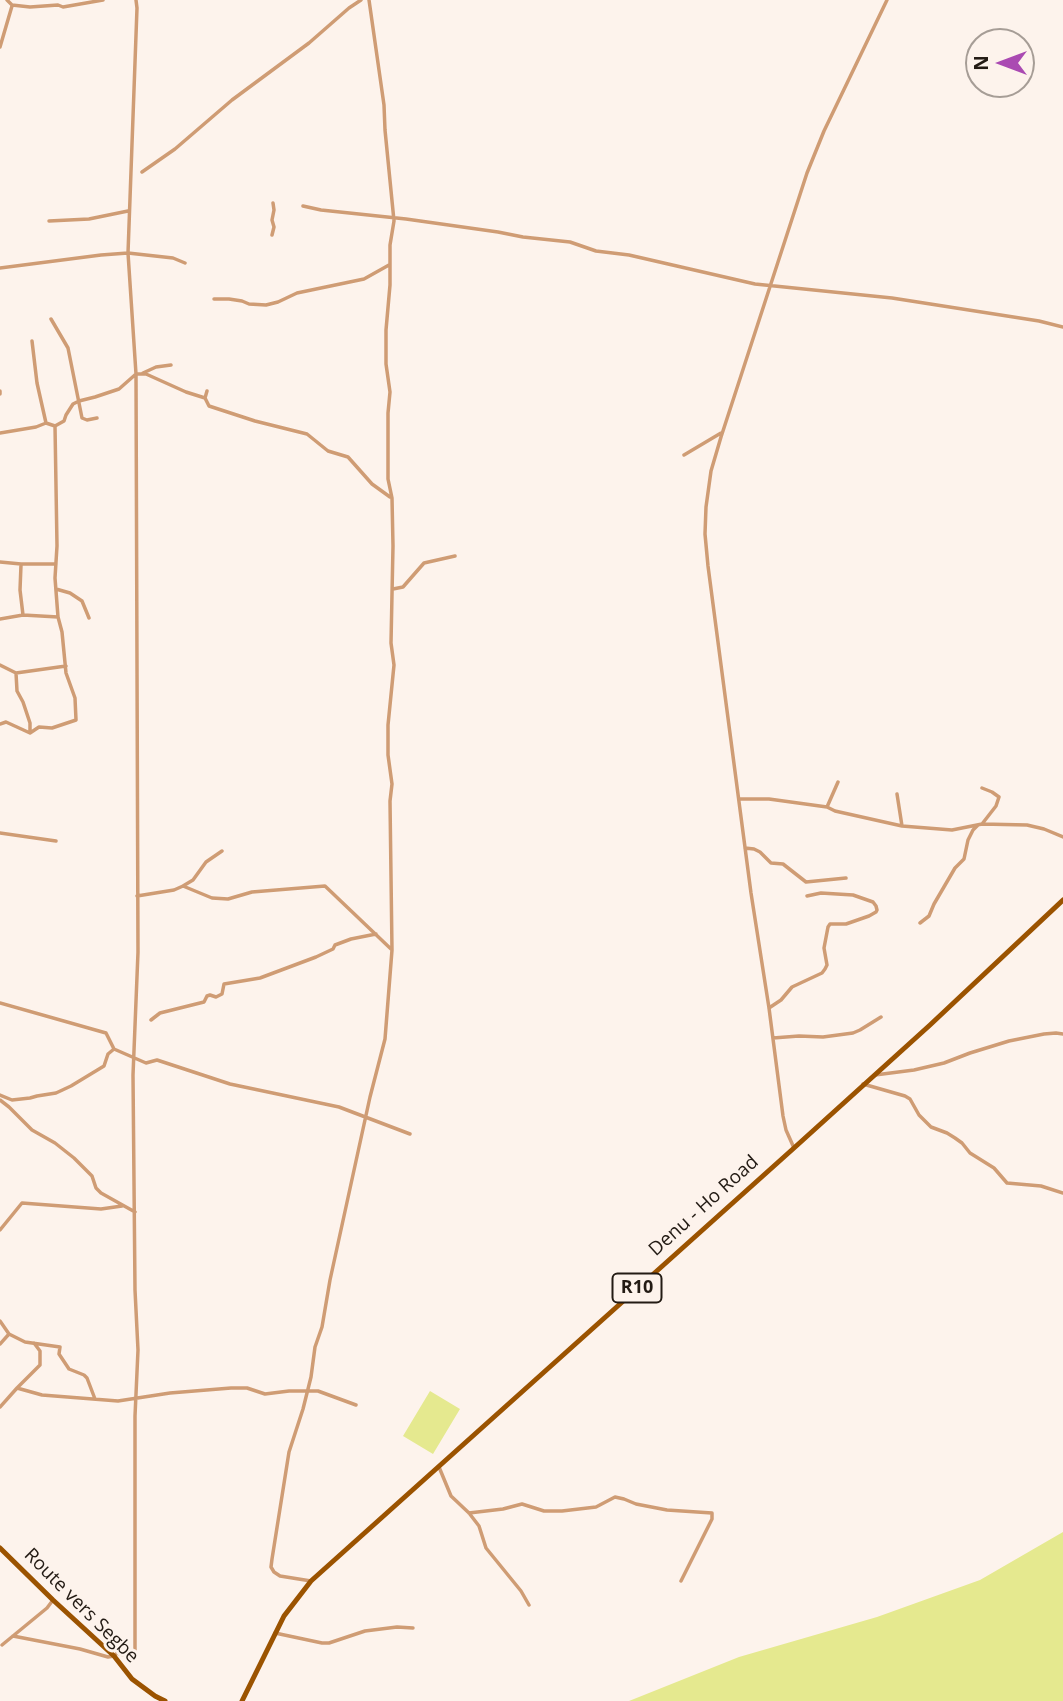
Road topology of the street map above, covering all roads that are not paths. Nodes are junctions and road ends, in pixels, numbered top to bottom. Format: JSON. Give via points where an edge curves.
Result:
{"nodes":[{"id":1,"x":7,"y":0,"type":"edge"},
{"id":2,"x":103,"y":0,"type":"edge"},
{"id":3,"x":136,"y":0,"type":"edge"},
{"id":4,"x":361,"y":0,"type":"edge"},
{"id":5,"x":369,"y":0,"type":"edge"},
{"id":6,"x":887,"y":0,"type":"edge"},
{"id":7,"x":59,"y":2,"type":"edge"},
{"id":8,"x":12,"y":5,"type":"junction"},
{"id":9,"x":0,"y":47,"type":"edge"},
{"id":10,"x":142,"y":172,"type":"dead end"},
{"id":11,"x":273,"y":203,"type":"dead end"},
{"id":12,"x":303,"y":206,"type":"dead end"},
{"id":13,"x":128,"y":211,"type":"junction"},
{"id":14,"x":393,"y":218,"type":"junction"},
{"id":15,"x":49,"y":221,"type":"dead end"},
{"id":16,"x":272,"y":235,"type":"dead end"},
{"id":17,"x":128,"y":253,"type":"junction"},
{"id":18,"x":185,"y":264,"type":"dead end"},
{"id":19,"x":389,"y":265,"type":"junction"},
{"id":20,"x":0,"y":268,"type":"edge"},
{"id":21,"x":770,"y":285,"type":"junction"},
{"id":22,"x":214,"y":299,"type":"dead end"},
{"id":23,"x":51,"y":319,"type":"dead end"},
{"id":24,"x":1063,"y":327,"type":"edge"},
{"id":25,"x":32,"y":341,"type":"dead end"},
{"id":26,"x":172,"y":365,"type":"dead end"},
{"id":27,"x":139,"y":374,"type":"junction"},
{"id":28,"x":207,"y":391,"type":"dead end"},
{"id":29,"x":205,"y":398,"type":"junction"},
{"id":30,"x":79,"y":401,"type":"junction"},
{"id":31,"x":97,"y":418,"type":"dead end"},
{"id":32,"x":46,"y":423,"type":"junction"},
{"id":33,"x":55,"y":426,"type":"junction"},
{"id":34,"x":723,"y":432,"type":"junction"},
{"id":35,"x":0,"y":433,"type":"edge"},
{"id":36,"x":684,"y":455,"type":"dead end"},
{"id":37,"x":392,"y":498,"type":"junction"},
{"id":38,"x":455,"y":556,"type":"dead end"},
{"id":39,"x":0,"y":562,"type":"edge"},
{"id":40,"x":21,"y":564,"type":"junction"},
{"id":41,"x":56,"y":564,"type":"junction"},
{"id":42,"x":56,"y":589,"type":"junction"},
{"id":43,"x":393,"y":589,"type":"junction"},
{"id":44,"x":23,"y":615,"type":"junction"},
{"id":45,"x":58,"y":617,"type":"junction"},
{"id":46,"x":89,"y":618,"type":"dead end"},
{"id":47,"x":0,"y":619,"type":"edge"},
{"id":48,"x":0,"y":666,"type":"edge"},
{"id":49,"x":66,"y":666,"type":"junction"},
{"id":50,"x":16,"y":673,"type":"junction"},
{"id":51,"x":0,"y":724,"type":"edge"},
{"id":52,"x":30,"y":733,"type":"junction"},
{"id":53,"x":838,"y":782,"type":"dead end"},
{"id":54,"x":982,"y":788,"type":"dead end"},
{"id":55,"x":897,"y":794,"type":"dead end"},
{"id":56,"x":739,"y":799,"type":"junction"},
{"id":57,"x":827,"y":807,"type":"junction"},
{"id":58,"x":980,"y":825,"type":"junction"},
{"id":59,"x":902,"y":826,"type":"junction"},
{"id":60,"x":0,"y":833,"type":"edge"},
{"id":61,"x":1063,"y":838,"type":"edge"},
{"id":62,"x":56,"y":841,"type":"dead end"},
{"id":63,"x":745,"y":848,"type":"junction"},
{"id":64,"x":222,"y":851,"type":"dead end"},
{"id":65,"x":846,"y":878,"type":"dead end"},
{"id":66,"x":183,"y":886,"type":"junction"},
{"id":67,"x":137,"y":896,"type":"junction"},
{"id":68,"x":807,"y":896,"type":"dead end"},
{"id":69,"x":1063,"y":900,"type":"edge"},
{"id":70,"x":920,"y":923,"type":"dead end"},
{"id":71,"x":376,"y":934,"type":"junction"},
{"id":72,"x":392,"y":950,"type":"junction"},
{"id":73,"x":0,"y":1003,"type":"edge"},
{"id":74,"x":769,"y":1008,"type":"junction"},
{"id":75,"x":881,"y":1017,"type":"dead end"},
{"id":76,"x":151,"y":1020,"type":"dead end"},
{"id":77,"x":1063,"y":1034,"type":"edge"},
{"id":78,"x":773,"y":1038,"type":"junction"},
{"id":79,"x":114,"y":1049,"type":"junction"},
{"id":80,"x":134,"y":1058,"type":"junction"},
{"id":81,"x":873,"y":1075,"type":"junction"},
{"id":82,"x":863,"y":1084,"type":"junction"},
{"id":83,"x":0,"y":1098,"type":"edge"},
{"id":84,"x":365,"y":1117,"type":"junction"},
{"id":85,"x":410,"y":1134,"type":"dead end"},
{"id":86,"x":794,"y":1148,"type":"junction"},
{"id":87,"x":1063,"y":1193,"type":"edge"},
{"id":88,"x":124,"y":1205,"type":"junction"},
{"id":89,"x":135,"y":1212,"type":"junction"},
{"id":90,"x":0,"y":1230,"type":"edge"},
{"id":91,"x":0,"y":1321,"type":"edge"},
{"id":92,"x":9,"y":1335,"type":"junction"},
{"id":93,"x":34,"y":1343,"type":"junction"},
{"id":94,"x":0,"y":1345,"type":"edge"},
{"id":95,"x":17,"y":1388,"type":"junction"},
{"id":96,"x":307,"y":1392,"type":"junction"},
{"id":97,"x":136,"y":1398,"type":"junction"},
{"id":98,"x":95,"y":1399,"type":"junction"},
{"id":99,"x":356,"y":1405,"type":"dead end"},
{"id":100,"x":0,"y":1407,"type":"edge"},
{"id":101,"x":439,"y":1467,"type":"junction"},
{"id":102,"x":469,"y":1513,"type":"junction"},
{"id":103,"x":1,"y":1551,"type":"edge"},
{"id":104,"x":311,"y":1581,"type":"junction"},
{"id":105,"x":681,"y":1581,"type":"dead end"},
{"id":106,"x":53,"y":1600,"type":"junction"},
{"id":107,"x":529,"y":1605,"type":"dead end"},
{"id":108,"x":414,"y":1628,"type":"dead end"},
{"id":109,"x":275,"y":1633,"type":"junction"},
{"id":110,"x":13,"y":1636,"type":"junction"},
{"id":111,"x":2,"y":1645,"type":"dead end"},
{"id":112,"x":114,"y":1656,"type":"junction"},
{"id":113,"x":165,"y":1701,"type":"edge"},
{"id":114,"x":242,"y":1701,"type":"edge"}],
"edges":[{"from":1,"to":8,"type":"street"},
{"from":2,"to":7,"type":"street","via":[[72,7]]},
{"from":3,"to":13,"type":"street"},
{"from":4,"to":10,"type":"street"},
{"from":5,"to":14,"type":"street"},
{"from":6,"to":21,"type":"street","via":[[815,152]]},
{"from":7,"to":8,"type":"street"},
{"from":8,"to":9,"type":"street"},
{"from":11,"to":16,"type":"street"},
{"from":12,"to":14,"type":"street"},
{"from":13,"to":15,"type":"street"},
{"from":13,"to":17,"type":"street"},
{"from":14,"to":19,"type":"street"},
{"from":14,"to":21,"type":"street","via":[[570,242]]},
{"from":17,"to":18,"type":"street","via":[[173,258]]},
{"from":17,"to":20,"type":"street"},
{"from":17,"to":27,"type":"street"},
{"from":19,"to":22,"type":"street","via":[[364,279],[266,305]]},
{"from":19,"to":37,"type":"street","via":[[386,364]]},
{"from":21,"to":24,"type":"street","via":[[892,298]]},
{"from":21,"to":34,"type":"street"},
{"from":23,"to":30,"type":"street","via":[[68,348]]},
{"from":25,"to":32,"type":"street"},
{"from":26,"to":27,"type":"street"},
{"from":27,"to":29,"type":"street"},
{"from":27,"to":30,"type":"street","via":[[119,389]]},
{"from":27,"to":67,"type":"street"},
{"from":28,"to":29,"type":"street"},
{"from":29,"to":37,"type":"street","via":[[209,405],[307,434],[328,451],[348,457]]},
{"from":30,"to":31,"type":"street","via":[[82,418]]},
{"from":30,"to":33,"type":"street"},
{"from":32,"to":33,"type":"street"},
{"from":32,"to":35,"type":"street"},
{"from":33,"to":41,"type":"street"},
{"from":34,"to":36,"type":"street"},
{"from":34,"to":56,"type":"street","via":[[711,471],[705,534]]},
{"from":37,"to":43,"type":"street"},
{"from":38,"to":43,"type":"street","via":[[424,563],[403,587]]},
{"from":39,"to":40,"type":"street"},
{"from":40,"to":41,"type":"street"},
{"from":40,"to":44,"type":"street"},
{"from":41,"to":42,"type":"street"},
{"from":42,"to":45,"type":"street"},
{"from":42,"to":46,"type":"street","via":[[82,601]]},
{"from":43,"to":72,"type":"street","via":[[394,665],[388,724]]},
{"from":44,"to":45,"type":"street"},
{"from":44,"to":47,"type":"street"},
{"from":45,"to":49,"type":"street"},
{"from":48,"to":50,"type":"street"},
{"from":49,"to":50,"type":"street"},
{"from":49,"to":52,"type":"street","via":[[76,720]]},
{"from":50,"to":52,"type":"street"},
{"from":51,"to":52,"type":"street","via":[[6,722]]},
{"from":53,"to":57,"type":"street"},
{"from":54,"to":58,"type":"street","via":[[999,797]]},
{"from":55,"to":59,"type":"street"},
{"from":56,"to":57,"type":"street"},
{"from":56,"to":63,"type":"street"},
{"from":57,"to":59,"type":"street"},
{"from":58,"to":59,"type":"street","via":[[952,830]]},
{"from":58,"to":61,"type":"street","via":[[1027,825]]},
{"from":58,"to":70,"type":"street","via":[[968,840],[964,859]]},
{"from":60,"to":62,"type":"street"},
{"from":63,"to":65,"type":"street","via":[[760,852],[771,863],[783,864],[806,882]]},
{"from":63,"to":74,"type":"street"},
{"from":64,"to":66,"type":"street"},
{"from":66,"to":67,"type":"street"},
{"from":66,"to":71,"type":"street","via":[[228,899],[252,892],[325,886]]},
{"from":67,"to":80,"type":"street"},
{"from":68,"to":74,"type":"street","via":[[853,895],[873,902],[877,910],[846,924],[830,924],[825,969],[792,987]]},
{"from":69,"to":81,"type":"main road","name":"Denu - Ho Road","number":"R10"},
{"from":71,"to":72,"type":"street"},
{"from":71,"to":76,"type":"street","via":[[335,945],[260,978],[224,984],[222,994],[216,997],[207,996],[204,1002],[160,1013]]},
{"from":72,"to":84,"type":"street","via":[[385,1039]]},
{"from":73,"to":79,"type":"street","via":[[106,1033]]},
{"from":74,"to":78,"type":"street"},
{"from":75,"to":78,"type":"street","via":[[853,1033]]},
{"from":77,"to":81,"type":"street","via":[[1009,1041],[944,1063]]},
{"from":78,"to":86,"type":"street","via":[[783,1116]]},
{"from":79,"to":80,"type":"street"},
{"from":79,"to":83,"type":"street","via":[[104,1066],[56,1093]]},
{"from":80,"to":84,"type":"street","via":[[146,1063],[157,1060],[230,1084],[339,1107]]},
{"from":80,"to":89,"type":"street"},
{"from":81,"to":82,"type":"main road","name":"Denu - Ho Road","number":"R10"},
{"from":82,"to":86,"type":"main road","name":"Denu - Ho Road","number":"R10"},
{"from":82,"to":87,"type":"street","via":[[910,1099],[931,1127],[962,1143],[995,1168],[1007,1184]]},
{"from":83,"to":88,"type":"street","via":[[32,1130],[74,1158],[101,1193]]},
{"from":84,"to":85,"type":"street"},
{"from":84,"to":96,"type":"street"},
{"from":86,"to":101,"type":"main road","name":"Denu - Ho Road","number":"R10"},
{"from":88,"to":89,"type":"street"},
{"from":88,"to":90,"type":"street","via":[[101,1209],[22,1203]]},
{"from":89,"to":97,"type":"street"},
{"from":91,"to":92,"type":"street"},
{"from":92,"to":93,"type":"street"},
{"from":92,"to":94,"type":"street"},
{"from":93,"to":95,"type":"street","via":[[40,1351],[40,1365]]},
{"from":93,"to":98,"type":"street","via":[[60,1347],[63,1361],[69,1369],[85,1375]]},
{"from":95,"to":98,"type":"street"},
{"from":95,"to":100,"type":"street"},
{"from":96,"to":97,"type":"street","via":[[265,1394],[231,1388]]},
{"from":96,"to":99,"type":"street","via":[[318,1391]]},
{"from":96,"to":104,"type":"street","via":[[289,1452],[271,1567],[279,1576]]},
{"from":97,"to":98,"type":"street"},
{"from":97,"to":112,"type":"street","via":[[135,1652],[130,1657]]},
{"from":101,"to":102,"type":"street","via":[[451,1496]]},
{"from":101,"to":104,"type":"main road","name":"Denu - Ho Road","number":"R10"},
{"from":102,"to":105,"type":"street","via":[[522,1504],[562,1511],[596,1507],[615,1497],[667,1510],[712,1513]]},
{"from":102,"to":107,"type":"street","via":[[486,1548]]},
{"from":103,"to":106,"type":"main road","name":"Route vers Segbe"},
{"from":104,"to":109,"type":"main road","name":"Denu - Ho Road","number":"R10"},
{"from":106,"to":110,"type":"street"},
{"from":106,"to":112,"type":"main road","name":"Route vers Segbe"},
{"from":108,"to":109,"type":"street","via":[[365,1631],[329,1643]]},
{"from":109,"to":114,"type":"main road","name":"Denu - Ho Road","number":"R10"},
{"from":110,"to":111,"type":"street"},
{"from":110,"to":112,"type":"street"},
{"from":112,"to":113,"type":"main road","name":"Route vers Segbe","via":[[132,1679]]}]}
